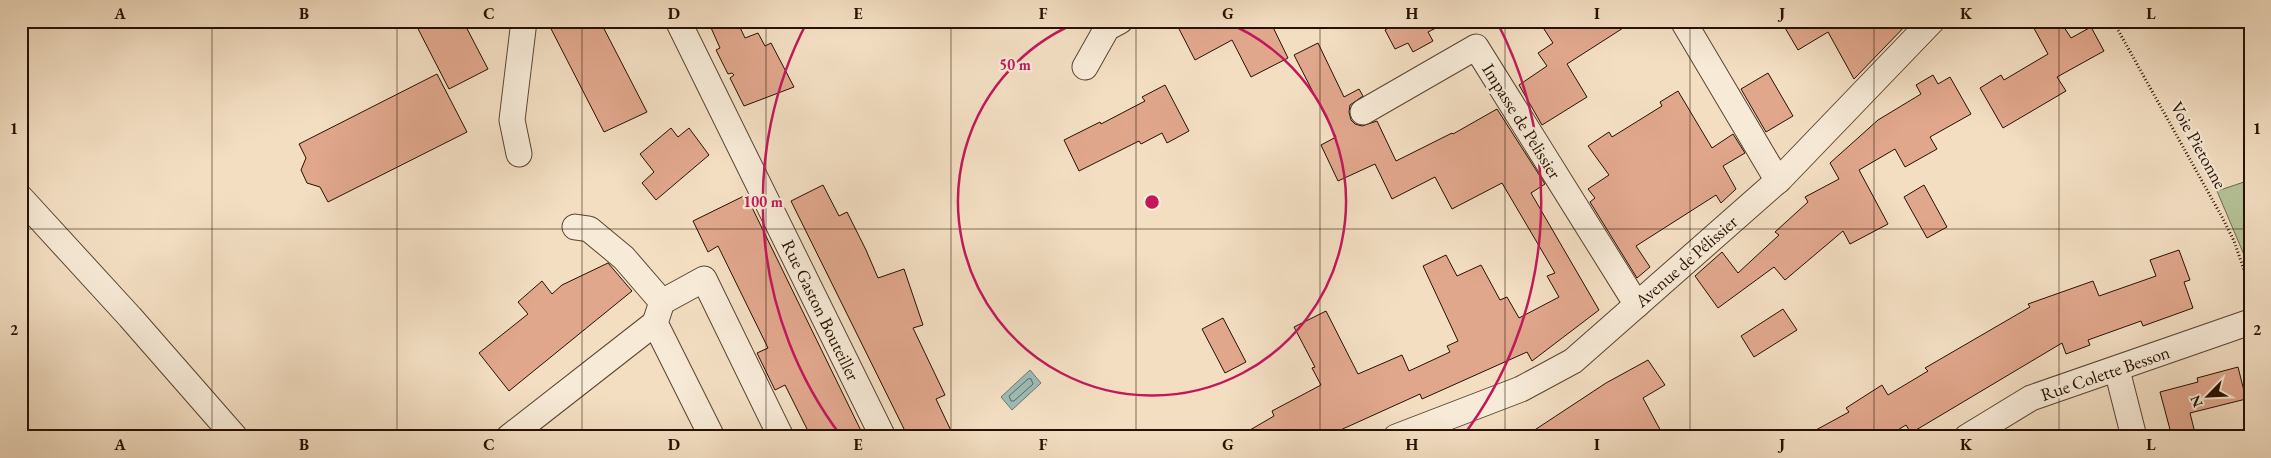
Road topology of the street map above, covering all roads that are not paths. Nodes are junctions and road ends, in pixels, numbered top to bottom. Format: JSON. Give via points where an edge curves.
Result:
{"nodes":[{"id":1,"x":524,"y":21,"type":"edge"},
{"id":2,"x":678,"y":21,"type":"edge"},
{"id":3,"x":1120,"y":21,"type":"edge"},
{"id":4,"x":1683,"y":21,"type":"edge"},
{"id":5,"x":1932,"y":21,"type":"edge"},
{"id":6,"x":1085,"y":67,"type":"dead end"},
{"id":7,"x":1363,"y":112,"type":"dead end"},
{"id":8,"x":519,"y":154,"type":"dead end"},
{"id":9,"x":1778,"y":181,"type":"junction"},
{"id":10,"x":21,"y":198,"type":"edge"},
{"id":11,"x":575,"y":227,"type":"dead end"},
{"id":12,"x":1636,"y":305,"type":"junction"},
{"id":13,"x":659,"y":313,"type":"junction"},
{"id":14,"x":2250,"y":322,"type":"edge"},
{"id":15,"x":2117,"y":370,"type":"junction"},
{"id":16,"x":235,"y":437,"type":"edge"},
{"id":17,"x":510,"y":437,"type":"edge"},
{"id":18,"x":712,"y":437,"type":"edge"},
{"id":19,"x":781,"y":437,"type":"edge"},
{"id":20,"x":883,"y":437,"type":"edge"},
{"id":21,"x":1396,"y":437,"type":"edge"},
{"id":22,"x":1967,"y":437,"type":"edge"},
{"id":23,"x":2134,"y":437,"type":"edge"}],
"edges":[{"from":1,"to":8,"type":"street","via":[[512,120]]},
{"from":2,"to":20,"type":"street","name":"Rue Gaston Bouteiller"},
{"from":3,"to":6,"type":"street","via":[[1107,28]]},
{"from":4,"to":9,"type":"street"},
{"from":5,"to":9,"type":"street","name":"Avenue de Pélissier"},
{"from":7,"to":12,"type":"street","name":"Impasse de Pelissier","via":[[1476,47]]},
{"from":9,"to":12,"type":"street","name":"Avenue de Pélissier"},
{"from":10,"to":16,"type":"street"},
{"from":11,"to":13,"type":"street","via":[[589,229],[624,258]]},
{"from":12,"to":21,"type":"street","name":"Avenue de Pélissier","via":[[1573,361],[1521,389]]},
{"from":13,"to":17,"type":"street"},
{"from":13,"to":18,"type":"street"},
{"from":13,"to":19,"type":"street","via":[[704,279]]},
{"from":14,"to":15,"type":"street","name":"Rue Colette Besson"},
{"from":15,"to":22,"type":"street","name":"Rue Colette Besson","via":[[2031,398]]},
{"from":15,"to":23,"type":"street"}]}
